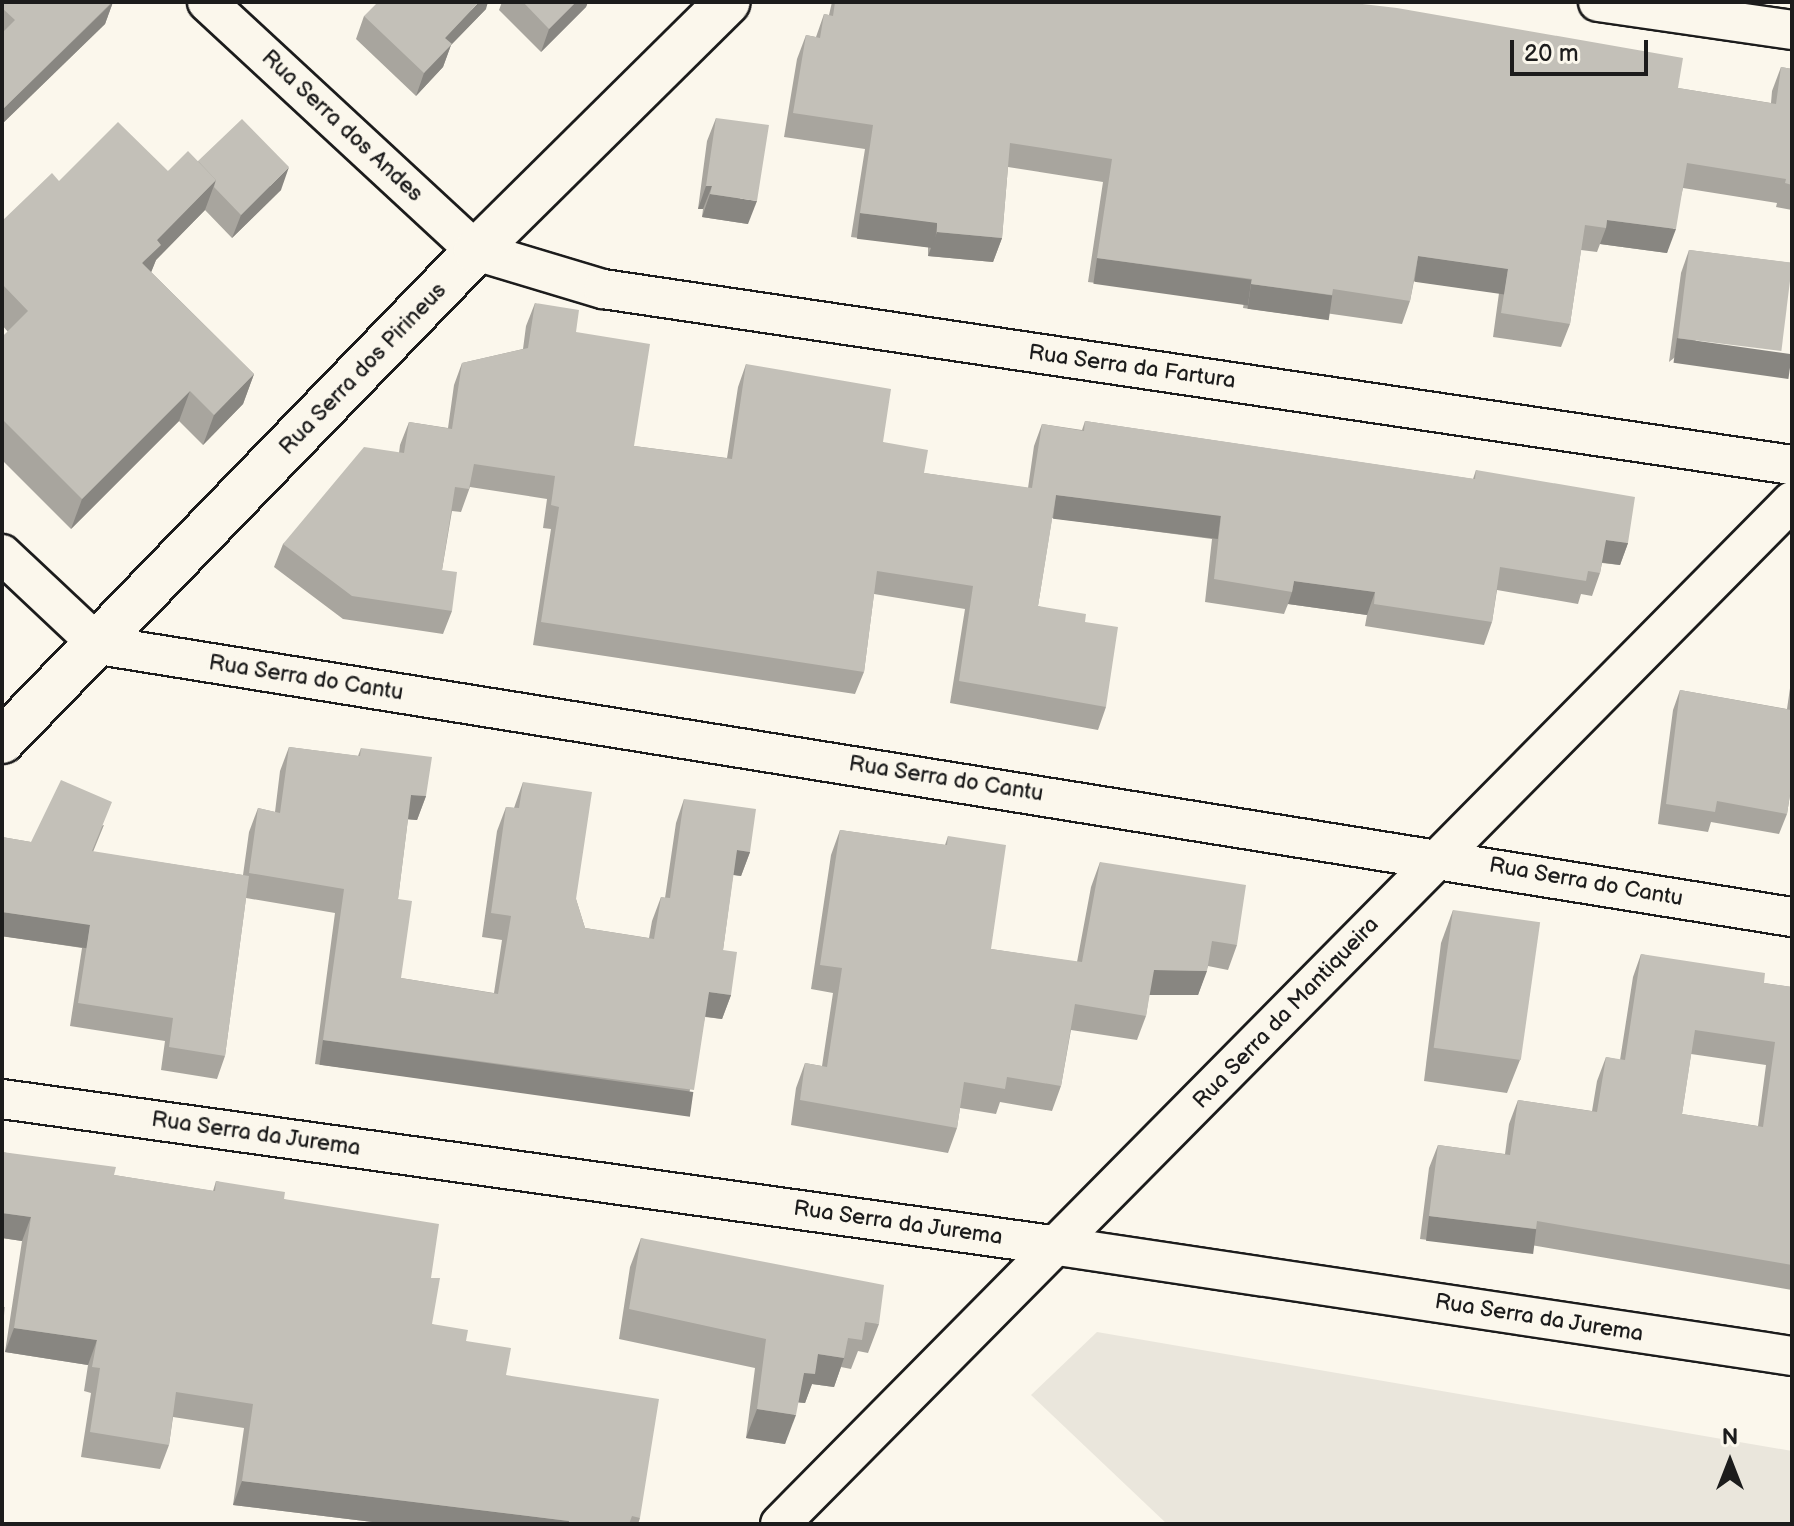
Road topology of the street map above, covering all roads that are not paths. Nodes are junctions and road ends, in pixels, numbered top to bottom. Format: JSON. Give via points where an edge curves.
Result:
{"nodes":[{"id":1,"x":207,"y":2,"type":"edge"},
{"id":2,"x":728,"y":2,"type":"edge"},
{"id":3,"x":1598,"y":2,"type":"edge"},
{"id":4,"x":1792,"y":30,"type":"edge"},
{"id":5,"x":476,"y":251,"type":"junction"},
{"id":6,"x":1792,"y":465,"type":"edge"},
{"id":7,"x":1792,"y":501,"type":"edge"},
{"id":8,"x":2,"y":554,"type":"edge"},
{"id":9,"x":99,"y":645,"type":"junction"},
{"id":10,"x":2,"y":741,"type":"edge"},
{"id":11,"x":1438,"y":857,"type":"junction"},
{"id":12,"x":1792,"y":917,"type":"edge"},
{"id":13,"x":2,"y":1099,"type":"edge"},
{"id":14,"x":1058,"y":1246,"type":"junction"},
{"id":15,"x":1792,"y":1356,"type":"edge"},
{"id":16,"x":780,"y":1524,"type":"edge"}],
"edges":[{"from":1,"to":5,"type":"street","name":"Rua Serra dos Andes"},
{"from":2,"to":5,"type":"street","name":"Rua Serra dos Pirineus"},
{"from":3,"to":4,"type":"street"},
{"from":5,"to":6,"type":"street","name":"Rua Serra da Fartura","via":[[603,289]]},
{"from":5,"to":9,"type":"street","name":"Rua Serra dos Pirineus"},
{"from":7,"to":11,"type":"street","name":"Rua Serra da Mantiqueira"},
{"from":8,"to":9,"type":"street"},
{"from":9,"to":10,"type":"street","name":"Rua Serra dos Pirineus"},
{"from":9,"to":11,"type":"street","name":"Rua Serra do Cantu"},
{"from":11,"to":12,"type":"street","name":"Rua Serra do Cantu"},
{"from":11,"to":14,"type":"street","name":"Rua Serra da Mantiqueira"},
{"from":13,"to":14,"type":"street","name":"Rua Serra da Jurema"},
{"from":14,"to":15,"type":"street","name":"Rua Serra da Jurema"},
{"from":14,"to":16,"type":"street","name":"Rua Serra da Mantiqueira"}]}
